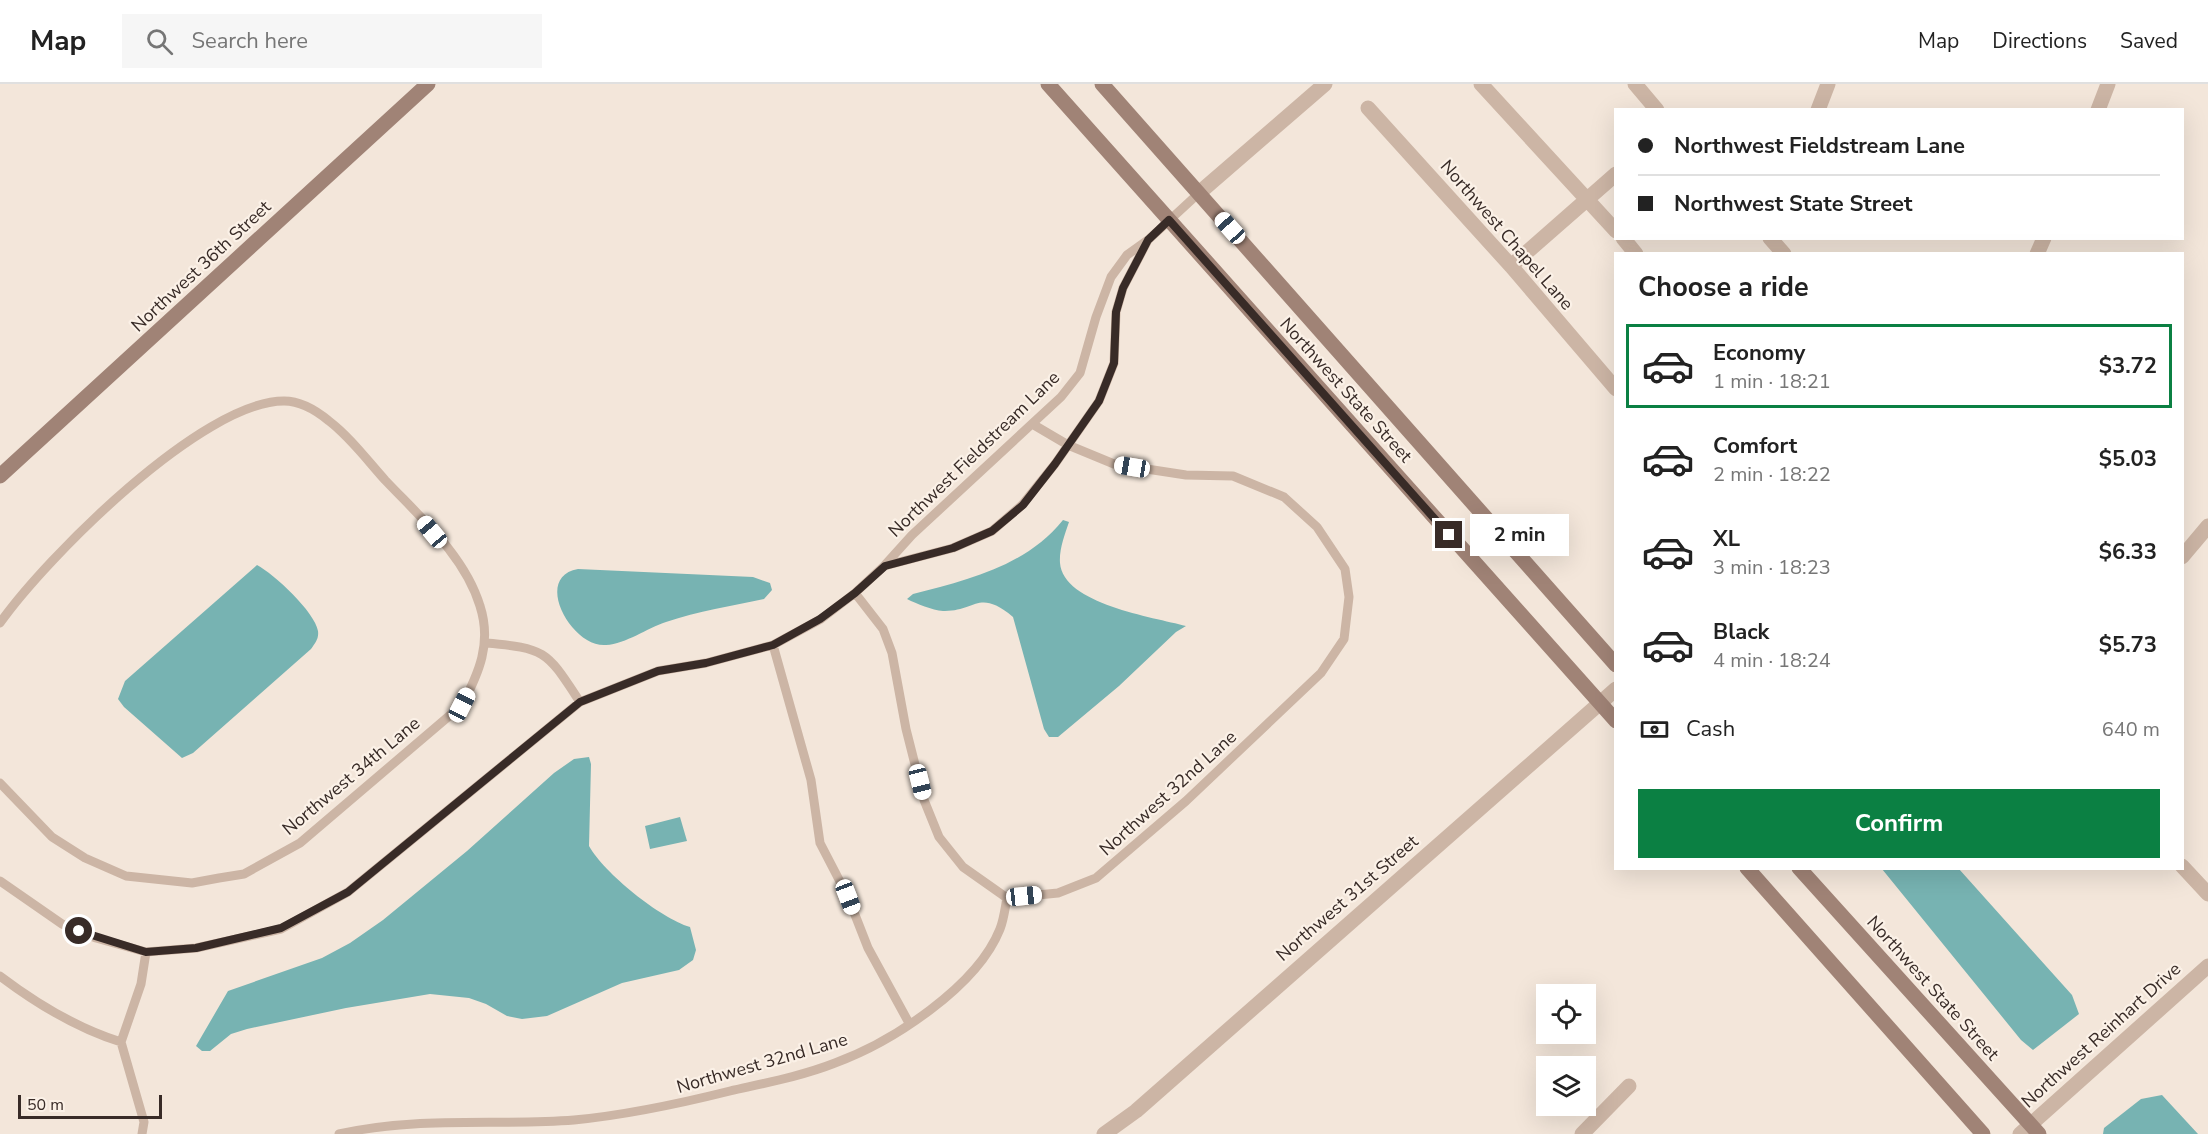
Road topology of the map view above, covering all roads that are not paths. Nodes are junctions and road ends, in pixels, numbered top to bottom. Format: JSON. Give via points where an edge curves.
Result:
{"nodes":[{"id":1,"x":428,"y":84,"type":"edge"},
{"id":2,"x":1048,"y":84,"type":"edge"},
{"id":3,"x":1102,"y":84,"type":"edge"},
{"id":4,"x":1325,"y":84,"type":"edge"},
{"id":5,"x":1481,"y":84,"type":"edge"},
{"id":6,"x":1635,"y":84,"type":"edge"},
{"id":7,"x":1828,"y":84,"type":"edge"},
{"id":8,"x":2108,"y":84,"type":"edge"},
{"id":9,"x":1368,"y":108,"type":"dead end"},
{"id":10,"x":1655,"y":108,"type":"edge"},
{"id":11,"x":1819,"y":108,"type":"edge"},
{"id":12,"x":2099,"y":108,"type":"edge"},
{"id":13,"x":1614,"y":176,"type":"edge"},
{"id":14,"x":1199,"y":194,"type":"junction"},
{"id":15,"x":1586,"y":199,"type":"junction"},
{"id":16,"x":1169,"y":220,"type":"junction"},
{"id":17,"x":1614,"y":229,"type":"edge"},
{"id":18,"x":1148,"y":240,"type":"junction"},
{"id":19,"x":1625,"y":240,"type":"edge"},
{"id":20,"x":1772,"y":240,"type":"edge"},
{"id":21,"x":1634,"y":252,"type":"edge"},
{"id":22,"x":1782,"y":252,"type":"edge"},
{"id":23,"x":1511,"y":266,"type":"junction"},
{"id":24,"x":1614,"y":387,"type":"edge"},
{"id":25,"x":1034,"y":424,"type":"junction"},
{"id":26,"x":1068,"y":445,"type":"junction"},
{"id":27,"x":0,"y":476,"type":"edge"},
{"id":28,"x":2208,"y":526,"type":"edge"},
{"id":29,"x":2184,"y":555,"type":"edge"},
{"id":30,"x":885,"y":566,"type":"junction"},
{"id":31,"x":855,"y":593,"type":"junction"},
{"id":32,"x":0,"y":623,"type":"edge"},
{"id":33,"x":486,"y":643,"type":"junction"},
{"id":34,"x":773,"y":645,"type":"junction"},
{"id":35,"x":1614,"y":663,"type":"edge"},
{"id":36,"x":1614,"y":691,"type":"edge"},
{"id":37,"x":580,"y":702,"type":"junction"},
{"id":38,"x":1599,"y":703,"type":"junction"},
{"id":39,"x":1614,"y":719,"type":"edge"},
{"id":40,"x":0,"y":783,"type":"edge"},
{"id":41,"x":2184,"y":868,"type":"edge"},
{"id":42,"x":1749,"y":870,"type":"edge"},
{"id":43,"x":1801,"y":870,"type":"edge"},
{"id":44,"x":0,"y":881,"type":"edge"},
{"id":45,"x":2208,"y":894,"type":"edge"},
{"id":46,"x":1007,"y":898,"type":"junction"},
{"id":47,"x":146,"y":952,"type":"junction"},
{"id":48,"x":2208,"y":966,"type":"edge"},
{"id":49,"x":0,"y":976,"type":"edge"},
{"id":50,"x":909,"y":1023,"type":"junction"},
{"id":51,"x":121,"y":1042,"type":"junction"},
{"id":52,"x":1629,"y":1086,"type":"dead end"},
{"id":53,"x":2029,"y":1131,"type":"edge"},
{"id":54,"x":142,"y":1134,"type":"edge"},
{"id":55,"x":339,"y":1134,"type":"edge"},
{"id":56,"x":1104,"y":1134,"type":"edge"},
{"id":57,"x":1582,"y":1134,"type":"edge"},
{"id":58,"x":1983,"y":1134,"type":"edge"}],
"edges":[{"from":1,"to":27,"type":"main road","name":"Northwest 36th Street"},
{"from":2,"to":16,"type":"main road","name":"Northwest State Street"},
{"from":3,"to":14,"type":"main road","name":"Northwest State Street"},
{"from":4,"to":14,"type":"street"},
{"from":5,"to":15,"type":"street"},
{"from":6,"to":10,"type":"street"},
{"from":7,"to":11,"type":"street"},
{"from":8,"to":12,"type":"street"},
{"from":9,"to":23,"type":"street","name":"Northwest Chapel Lane"},
{"from":13,"to":15,"type":"street"},
{"from":14,"to":16,"type":"lane","name":"Northwest Fieldstream Lane"},
{"from":14,"to":35,"type":"main road","name":"Northwest State Street"},
{"from":15,"to":17,"type":"street"},
{"from":15,"to":23,"type":"street"},
{"from":16,"to":18,"type":"lane","name":"Northwest Fieldstream Lane"},
{"from":16,"to":38,"type":"main road","name":"Northwest State Street"},
{"from":18,"to":25,"type":"lane","name":"Northwest Fieldstream Lane","via":[[1127,255],[1111,277],[1080,373]]},
{"from":18,"to":26,"type":"lane","name":"Northwest Fieldstream Lane","via":[[1123,288],[1116,312],[1114,363],[1099,401]]},
{"from":19,"to":21,"type":"street"},
{"from":20,"to":22,"type":"street"},
{"from":23,"to":24,"type":"street","name":"Northwest Chapel Lane"},
{"from":25,"to":26,"type":"lane"},
{"from":25,"to":30,"type":"lane","name":"Northwest Fieldstream Lane","via":[[912,535]]},
{"from":26,"to":30,"type":"lane","name":"Northwest Fieldstream Lane","via":[[1023,505],[992,531],[953,548]]},
{"from":26,"to":46,"type":"lane","name":"Northwest 32nd Lane","via":[[1114,464],[1233,476],[1284,497],[1317,527],[1345,569],[1349,597],[1344,639],[1321,673],[1272,722],[1096,878],[1058,893]]},
{"from":28,"to":29,"type":"street"},
{"from":30,"to":31,"type":"lane","name":"Northwest Fieldstream Lane"},
{"from":31,"to":34,"type":"lane","name":"Northwest Fieldstream Lane","via":[[820,619]]},
{"from":31,"to":46,"type":"lane","via":[[884,629],[924,800],[939,837],[963,867]]},
{"from":32,"to":33,"type":"lane","name":"Northwest 34th Lane","via":[[22,591],[73,537],[140,479],[219,421],[246,407],[287,400],[308,407],[329,421],[448,550],[472,584],[481,607]]},
{"from":33,"to":37,"type":"lane","via":[[538,651],[556,666]]},
{"from":33,"to":40,"type":"lane","name":"Northwest 34th Lane","via":[[478,673],[462,705],[300,843],[244,874],[192,883],[126,876],[85,858],[52,837]]},
{"from":34,"to":37,"type":"lane","name":"Northwest Fieldstream Lane","via":[[658,671]]},
{"from":34,"to":50,"type":"lane","via":[[811,780],[820,843],[848,897],[868,948]]},
{"from":36,"to":38,"type":"street","name":"Northwest 31st Street"},
{"from":37,"to":47,"type":"lane","name":"Northwest Fieldstream Lane","via":[[348,892],[281,928],[196,948]]},
{"from":38,"to":39,"type":"main road","name":"Northwest State Street"},
{"from":38,"to":56,"type":"street","name":"Northwest 31st Street","via":[[1136,1111]]},
{"from":41,"to":45,"type":"street"},
{"from":42,"to":58,"type":"main road"},
{"from":43,"to":53,"type":"main road","name":"Northwest State Street"},
{"from":44,"to":47,"type":"lane","name":"Northwest Fieldstream Lane","via":[[62,924]]},
{"from":46,"to":50,"type":"lane","name":"Northwest 32nd Lane","via":[[1000,929],[980,963],[958,987]]},
{"from":47,"to":51,"type":"lane","via":[[141,984]]},
{"from":48,"to":53,"type":"street","name":"Northwest Reinhart Drive"},
{"from":49,"to":51,"type":"lane","via":[[30,998],[91,1032]]},
{"from":50,"to":55,"type":"lane","name":"Northwest 32nd Lane","via":[[878,1045],[834,1064],[646,1111],[518,1123],[419,1122]]},
{"from":51,"to":54,"type":"lane","via":[[144,1122]]},
{"from":52,"to":57,"type":"street"}]}
